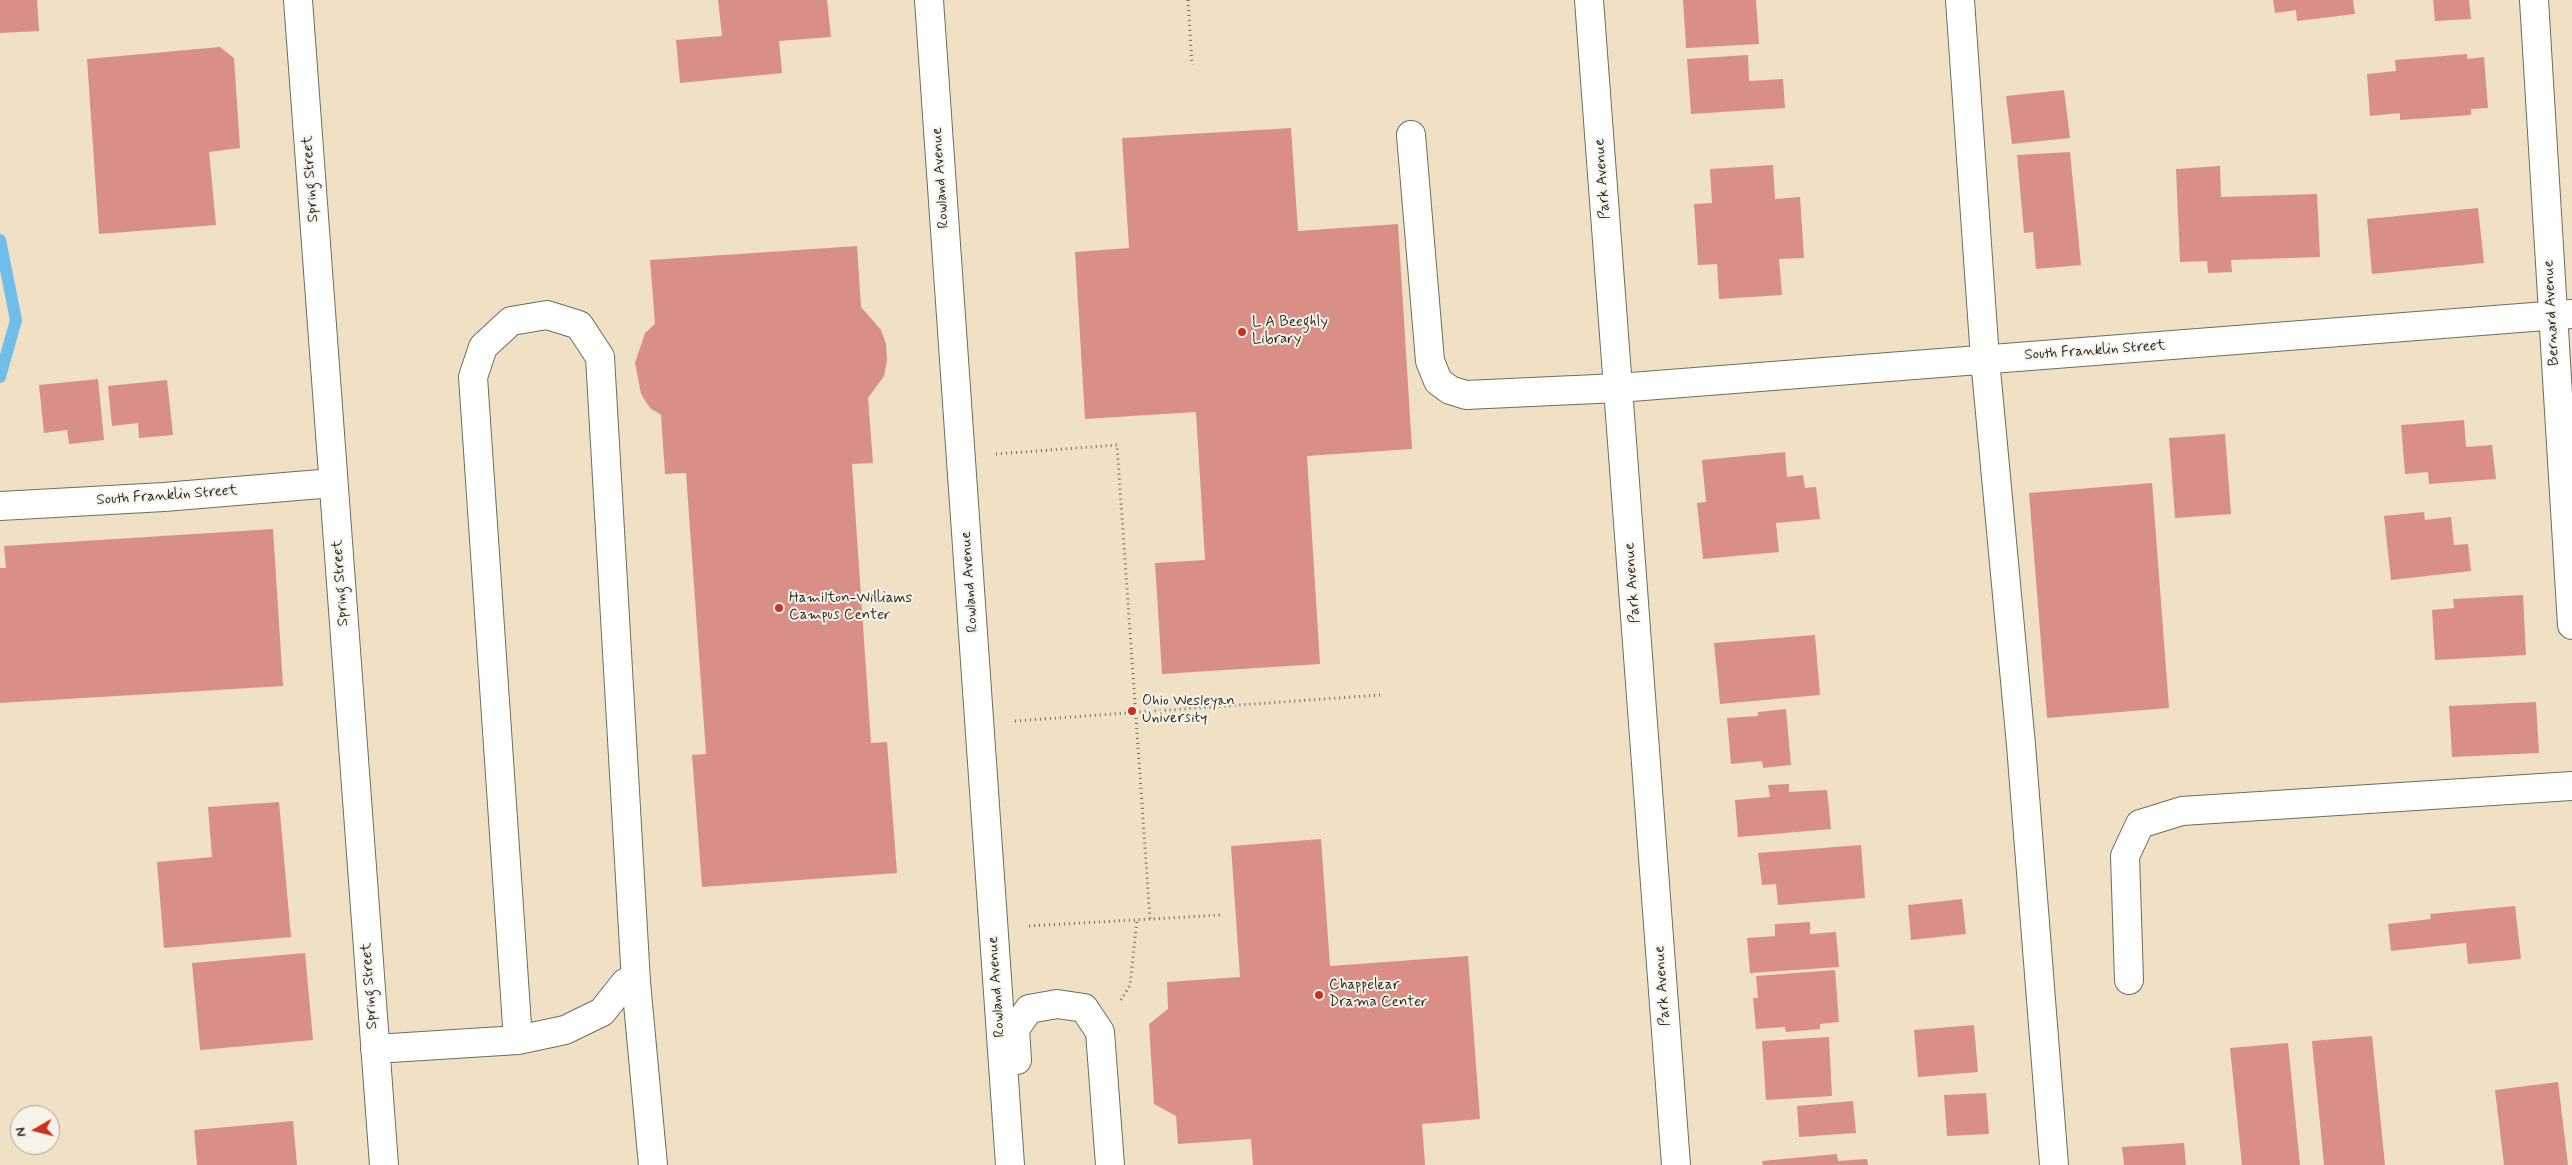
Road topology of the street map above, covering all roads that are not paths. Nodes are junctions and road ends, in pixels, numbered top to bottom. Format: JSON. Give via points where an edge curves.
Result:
{"nodes":[{"id":1,"x":298,"y":0,"type":"edge"},
{"id":2,"x":929,"y":0,"type":"edge"},
{"id":3,"x":1590,"y":0,"type":"edge"},
{"id":4,"x":1960,"y":0,"type":"edge"},
{"id":5,"x":2534,"y":0,"type":"edge"},
{"id":6,"x":1411,"y":135,"type":"dead end"},
{"id":7,"x":2562,"y":315,"type":"edge"},
{"id":8,"x":1985,"y":359,"type":"junction"},
{"id":9,"x":1618,"y":388,"type":"junction"},
{"id":10,"x":334,"y":483,"type":"junction"},
{"id":11,"x":0,"y":506,"type":"edge"},
{"id":12,"x":2572,"y":625,"type":"edge"},
{"id":13,"x":2572,"y":786,"type":"edge"},
{"id":14,"x":2129,"y":980,"type":"dead end"},
{"id":15,"x":636,"y":982,"type":"junction"},
{"id":16,"x":518,"y":1040,"type":"junction"},
{"id":17,"x":375,"y":1049,"type":"junction"},
{"id":18,"x":384,"y":1165,"type":"edge"},
{"id":19,"x":652,"y":1165,"type":"edge"},
{"id":20,"x":1010,"y":1165,"type":"edge"},
{"id":21,"x":1025,"y":1165,"type":"edge"},
{"id":22,"x":1110,"y":1165,"type":"edge"},
{"id":23,"x":1676,"y":1165,"type":"edge"},
{"id":24,"x":2054,"y":1165,"type":"edge"}],
"edges":[{"from":1,"to":10,"type":"street","name":"Spring Street"},
{"from":2,"to":20,"type":"street","name":"Rowland Avenue"},
{"from":3,"to":9,"type":"street","name":"Park Avenue"},
{"from":4,"to":8,"type":"street"},
{"from":5,"to":7,"type":"street","name":"Bernard Avenue"},
{"from":6,"to":9,"type":"street","name":"South Franklin Street","via":[[1430,360],[1438,380],[1450,390],[1466,395]]},
{"from":7,"to":8,"type":"street","name":"South Franklin Street"},
{"from":7,"to":12,"type":"street","name":"Bernard Avenue"},
{"from":8,"to":9,"type":"street","name":"South Franklin Street"},
{"from":8,"to":24,"type":"street","via":[[2021,745]]},
{"from":9,"to":23,"type":"street","name":"Park Avenue"},
{"from":10,"to":11,"type":"street","name":"South Franklin Street"},
{"from":10,"to":17,"type":"street","name":"Spring Street"},
{"from":13,"to":14,"type":"street","via":[[2182,812],[2140,824],[2125,856]]},
{"from":15,"to":16,"type":"street","via":[[625,983],[602,1012],[565,1030]]},
{"from":15,"to":16,"type":"street","via":[[600,357],[579,325],[547,315],[511,320],[483,347],[472,377]]},
{"from":15,"to":19,"type":"street"},
{"from":16,"to":17,"type":"street"},
{"from":17,"to":18,"type":"street","name":"Spring Street"},
{"from":21,"to":22,"type":"street","via":[[1015,1029],[1029,1009],[1057,1004],[1084,1008],[1100,1032]]}]}
